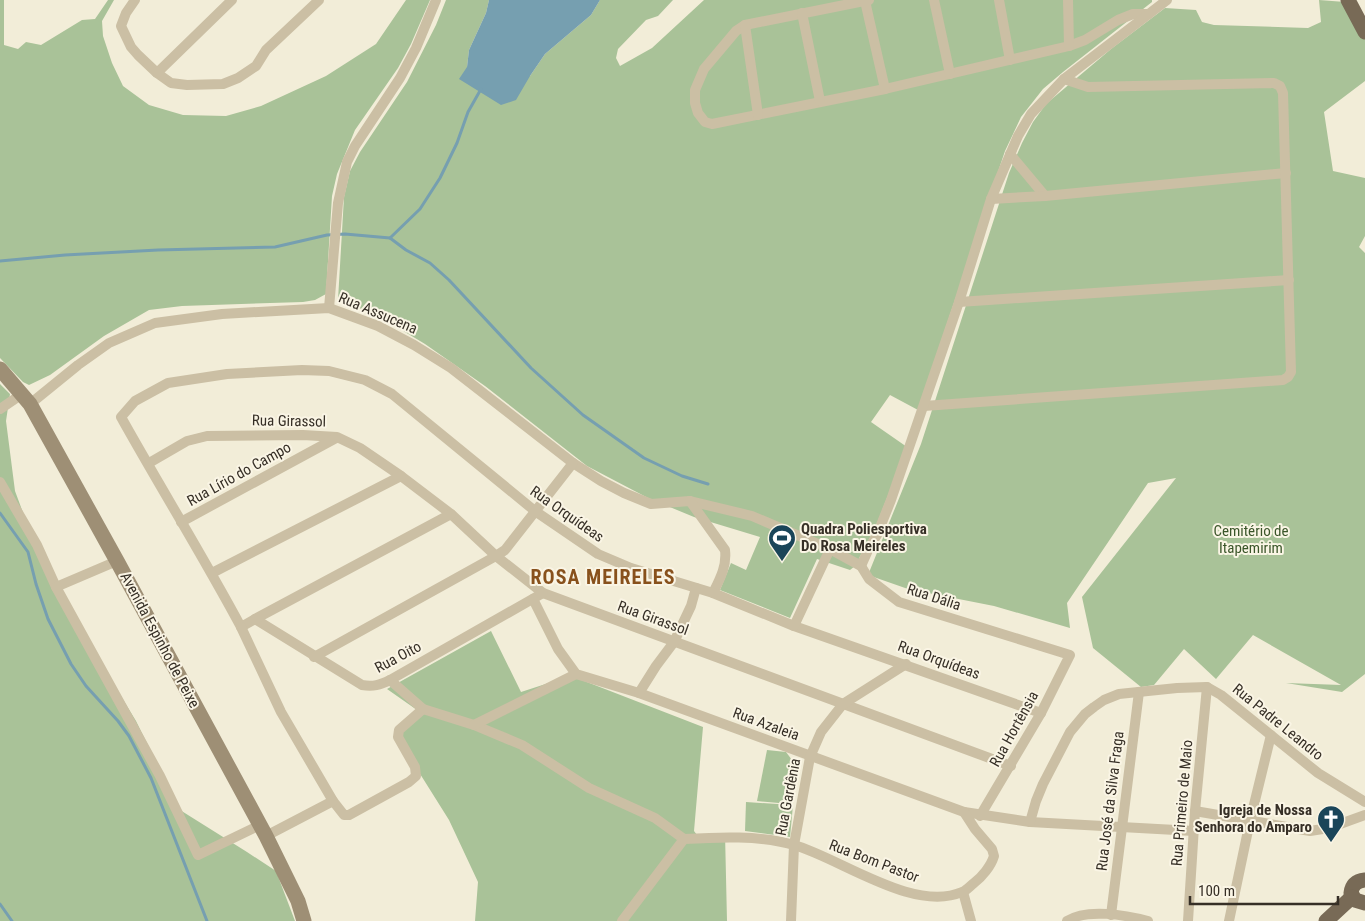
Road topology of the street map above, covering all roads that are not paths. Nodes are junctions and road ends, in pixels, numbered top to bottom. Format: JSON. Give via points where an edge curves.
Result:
{"nodes":[{"id":1,"x":135,"y":0,"type":"edge"},
{"id":2,"x":232,"y":0,"type":"edge"},
{"id":3,"x":319,"y":0,"type":"edge"},
{"id":4,"x":436,"y":0,"type":"edge"},
{"id":5,"x":867,"y":0,"type":"edge"},
{"id":6,"x":934,"y":0,"type":"edge"},
{"id":7,"x":999,"y":0,"type":"edge"},
{"id":8,"x":1068,"y":0,"type":"edge"},
{"id":9,"x":1167,"y":0,"type":"edge"},
{"id":10,"x":1348,"y":0,"type":"edge"},
{"id":11,"x":802,"y":13,"type":"junction"},
{"id":12,"x":1149,"y":14,"type":"junction"},
{"id":13,"x":745,"y":25,"type":"junction"},
{"id":14,"x":1365,"y":32,"type":"edge"},
{"id":15,"x":1069,"y":46,"type":"junction"},
{"id":16,"x":1010,"y":60,"type":"junction"},
{"id":17,"x":157,"y":73,"type":"junction"},
{"id":18,"x":950,"y":74,"type":"junction"},
{"id":19,"x":1064,"y":79,"type":"junction"},
{"id":20,"x":885,"y":89,"type":"junction"},
{"id":21,"x":820,"y":101,"type":"junction"},
{"id":22,"x":758,"y":115,"type":"junction"},
{"id":23,"x":1010,"y":154,"type":"junction"},
{"id":24,"x":1286,"y":173,"type":"junction"},
{"id":25,"x":1044,"y":196,"type":"junction"},
{"id":26,"x":991,"y":199,"type":"junction"},
{"id":27,"x":1289,"y":280,"type":"junction"},
{"id":28,"x":959,"y":302,"type":"junction"},
{"id":29,"x":329,"y":308,"type":"junction"},
{"id":30,"x":0,"y":369,"type":"edge"},
{"id":31,"x":26,"y":399,"type":"junction"},
{"id":32,"x":924,"y":406,"type":"junction"},
{"id":33,"x":0,"y":409,"type":"edge"},
{"id":34,"x":337,"y":437,"type":"junction"},
{"id":35,"x":149,"y":463,"type":"junction"},
{"id":36,"x":573,"y":463,"type":"junction"},
{"id":37,"x":401,"y":476,"type":"junction"},
{"id":38,"x":0,"y":482,"type":"edge"},
{"id":39,"x":690,"y":501,"type":"junction"},
{"id":40,"x":535,"y":511,"type":"junction"},
{"id":41,"x":451,"y":514,"type":"junction"},
{"id":42,"x":181,"y":522,"type":"junction"},
{"id":43,"x":830,"y":549,"type":"junction"},
{"id":44,"x":496,"y":556,"type":"junction"},
{"id":45,"x":117,"y":561,"type":"junction"},
{"id":46,"x":861,"y":566,"type":"junction"},
{"id":47,"x":212,"y":573,"type":"junction"},
{"id":48,"x":56,"y":587,"type":"junction"},
{"id":49,"x":696,"y":588,"type":"junction"},
{"id":50,"x":714,"y":593,"type":"junction"},
{"id":51,"x":543,"y":594,"type":"junction"},
{"id":52,"x":533,"y":599,"type":"junction"},
{"id":53,"x":255,"y":619,"type":"junction"},
{"id":54,"x":794,"y":626,"type":"junction"},
{"id":55,"x":241,"y":627,"type":"junction"},
{"id":56,"x":674,"y":642,"type":"junction"},
{"id":57,"x":314,"y":656,"type":"junction"},
{"id":58,"x":1070,"y":656,"type":"joint"},
{"id":59,"x":906,"y":664,"type":"junction"},
{"id":60,"x":576,"y":674,"type":"junction"},
{"id":61,"x":390,"y":680,"type":"junction"},
{"id":62,"x":1207,"y":688,"type":"junction"},
{"id":63,"x":1139,"y":692,"type":"junction"},
{"id":64,"x":639,"y":693,"type":"junction"},
{"id":65,"x":843,"y":704,"type":"junction"},
{"id":66,"x":423,"y":709,"type":"junction"},
{"id":67,"x":1041,"y":713,"type":"junction"},
{"id":68,"x":474,"y":725,"type":"junction"},
{"id":69,"x":1271,"y":735,"type":"junction"},
{"id":70,"x":810,"y":757,"type":"junction"},
{"id":71,"x":1011,"y":766,"type":"junction"},
{"id":72,"x":333,"y":801,"type":"junction"},
{"id":73,"x":1365,"y":802,"type":"edge"},
{"id":74,"x":1195,"y":811,"type":"junction"},
{"id":75,"x":964,"y":812,"type":"junction"},
{"id":76,"x":980,"y":816,"type":"junction"},
{"id":77,"x":1365,"y":816,"type":"edge"},
{"id":78,"x":1250,"y":821,"type":"junction"},
{"id":79,"x":1030,"y":822,"type":"junction"},
{"id":80,"x":1121,"y":827,"type":"junction"},
{"id":81,"x":263,"y":831,"type":"junction"},
{"id":82,"x":1194,"y":831,"type":"junction"},
{"id":83,"x":684,"y":839,"type":"junction"},
{"id":84,"x":794,"y":845,"type":"junction"},
{"id":85,"x":1364,"y":877,"type":"edge"},
{"id":86,"x":963,"y":892,"type":"junction"},
{"id":87,"x":1359,"y":900,"type":"edge"},
{"id":88,"x":1111,"y":915,"type":"junction"},
{"id":89,"x":304,"y":921,"type":"edge"},
{"id":90,"x":622,"y":921,"type":"edge"},
{"id":91,"x":791,"y":921,"type":"edge"},
{"id":92,"x":971,"y":921,"type":"edge"},
{"id":93,"x":1067,"y":921,"type":"edge"},
{"id":94,"x":1148,"y":921,"type":"edge"},
{"id":95,"x":1188,"y":921,"type":"edge"},
{"id":96,"x":1228,"y":921,"type":"edge"},
{"id":97,"x":1326,"y":921,"type":"edge"}],
"edges":[{"from":1,"to":17,"type":"street","via":[[121,26],[138,55]]},
{"from":2,"to":17,"type":"street"},
{"from":3,"to":17,"type":"street","via":[[266,50],[256,66],[238,78],[223,84],[187,85],[171,83]]},
{"from":4,"to":29,"type":"street","via":[[400,78],[347,162],[338,203]]},
{"from":5,"to":11,"type":"street"},
{"from":5,"to":20,"type":"street"},
{"from":6,"to":18,"type":"street"},
{"from":7,"to":16,"type":"street"},
{"from":8,"to":15,"type":"street"},
{"from":9,"to":12,"type":"street"},
{"from":10,"to":14,"type":"main road"},
{"from":11,"to":13,"type":"street"},
{"from":11,"to":21,"type":"street"},
{"from":12,"to":15,"type":"street","via":[[1133,14],[1118,20]]},
{"from":12,"to":19,"type":"street"},
{"from":13,"to":22,"type":"street"},
{"from":13,"to":22,"type":"street","via":[[728,39],[704,69],[695,90],[695,103],[701,118],[712,124]]},
{"from":15,"to":16,"type":"street"},
{"from":16,"to":18,"type":"street"},
{"from":18,"to":20,"type":"street"},
{"from":19,"to":23,"type":"street","via":[[1031,114]]},
{"from":19,"to":24,"type":"street","via":[[1088,87],[1274,83],[1283,93]]},
{"from":20,"to":21,"type":"street"},
{"from":21,"to":22,"type":"street"},
{"from":23,"to":25,"type":"street"},
{"from":23,"to":26,"type":"street"},
{"from":24,"to":25,"type":"street"},
{"from":24,"to":27,"type":"street"},
{"from":25,"to":26,"type":"street"},
{"from":26,"to":28,"type":"street"},
{"from":27,"to":28,"type":"street"},
{"from":27,"to":32,"type":"street","via":[[1291,372],[1282,380]]},
{"from":28,"to":32,"type":"street"},
{"from":29,"to":31,"type":"street","name":"Rua Assucena","via":[[222,314],[155,323],[109,343]]},
{"from":29,"to":36,"type":"street","name":"Rua Assucena","via":[[378,326],[414,344],[451,368]]},
{"from":30,"to":31,"type":"street","name":"Avenida Espinho de Peixe"},
{"from":31,"to":33,"type":"street","name":"Rua Assucena"},
{"from":31,"to":45,"type":"street","name":"Avenida Espinho de Peixe"},
{"from":32,"to":46,"type":"street","via":[[886,514]]},
{"from":34,"to":35,"type":"street","name":"Rua Girassol","via":[[207,436],[187,441]]},
{"from":34,"to":37,"type":"street","name":"Rua Girassol","via":[[360,448]]},
{"from":34,"to":42,"type":"street","name":"Rua Lírio do Campo"},
{"from":35,"to":40,"type":"street","name":"Rua Orquídeas","via":[[121,417],[145,394],[168,383],[227,374],[329,371],[365,380],[392,394]]},
{"from":35,"to":42,"type":"street"},
{"from":36,"to":39,"type":"street","name":"Rua Assucena","via":[[601,481],[651,504]]},
{"from":36,"to":40,"type":"street"},
{"from":37,"to":41,"type":"street","name":"Rua Girassol"},
{"from":37,"to":47,"type":"street"},
{"from":38,"to":48,"type":"street","via":[[37,545]]},
{"from":39,"to":43,"type":"street","name":"Rua Dália","via":[[752,516]]},
{"from":39,"to":50,"type":"street","via":[[725,550],[724,569]]},
{"from":40,"to":44,"type":"street"},
{"from":40,"to":49,"type":"street","name":"Rua Orquídeas","via":[[598,554]]},
{"from":41,"to":44,"type":"street","name":"Rua Girassol"},
{"from":41,"to":53,"type":"street"},
{"from":42,"to":47,"type":"street"},
{"from":43,"to":46,"type":"street","name":"Rua Dália"},
{"from":43,"to":54,"type":"street"},
{"from":44,"to":51,"type":"street","name":"Rua Girassol"},
{"from":44,"to":57,"type":"street"},
{"from":45,"to":48,"type":"street"},
{"from":45,"to":81,"type":"street","name":"Avenida Espinho de Peixe"},
{"from":46,"to":58,"type":"street","name":"Rua Dália","via":[[870,578],[899,602]]},
{"from":47,"to":55,"type":"street"},
{"from":48,"to":81,"type":"street","via":[[160,776],[198,855]]},
{"from":49,"to":50,"type":"street","name":"Rua Orquídeas"},
{"from":49,"to":56,"type":"street"},
{"from":50,"to":54,"type":"street","name":"Rua Orquídeas"},
{"from":51,"to":52,"type":"street","name":"Rua Oito"},
{"from":51,"to":56,"type":"street","name":"Rua Girassol"},
{"from":52,"to":60,"type":"street","via":[[558,649]]},
{"from":52,"to":61,"type":"street","name":"Rua Oito"},
{"from":53,"to":55,"type":"street"},
{"from":53,"to":57,"type":"street","name":"Rua Oito"},
{"from":54,"to":59,"type":"street","name":"Rua Orquídeas"},
{"from":55,"to":72,"type":"street","via":[[281,712]]},
{"from":56,"to":64,"type":"street"},
{"from":56,"to":65,"type":"street","name":"Rua Girassol"},
{"from":57,"to":61,"type":"street","name":"Rua Oito","via":[[362,685],[378,685]]},
{"from":58,"to":67,"type":"street","name":"Rua Hortênsia"},
{"from":59,"to":65,"type":"street","name":"Rua Gardênia"},
{"from":59,"to":67,"type":"street","name":"Rua Orquídeas"},
{"from":60,"to":64,"type":"street","name":"Rua Azaleia"},
{"from":60,"to":68,"type":"street"},
{"from":61,"to":66,"type":"street"},
{"from":62,"to":63,"type":"street"},
{"from":62,"to":69,"type":"street","name":"Rua Padre Leandro","via":[[1236,706]]},
{"from":62,"to":74,"type":"street","name":"Rua Primeiro de Maio"},
{"from":63,"to":79,"type":"street","via":[[1119,694],[1104,700],[1076,723],[1043,784]]},
{"from":63,"to":80,"type":"street","name":"Rua José da Silva Fraga"},
{"from":64,"to":70,"type":"street","name":"Rua Azaleia"},
{"from":65,"to":70,"type":"street","name":"Rua Gardênia","via":[[821,732]]},
{"from":65,"to":71,"type":"street","name":"Rua Girassol"},
{"from":66,"to":68,"type":"street"},
{"from":66,"to":72,"type":"street","via":[[398,734],[415,767],[416,776],[350,815],[340,812]]},
{"from":67,"to":71,"type":"street","name":"Rua Hortênsia"},
{"from":68,"to":83,"type":"street","via":[[522,745],[589,788],[655,818]]},
{"from":69,"to":73,"type":"street","name":"Rua Padre Leandro","via":[[1318,773]]},
{"from":69,"to":78,"type":"street"},
{"from":70,"to":75,"type":"street","name":"Rua Azaleia"},
{"from":70,"to":84,"type":"street","name":"Rua Gardênia"},
{"from":71,"to":76,"type":"street","name":"Rua Hortênsia"},
{"from":72,"to":81,"type":"street"},
{"from":74,"to":78,"type":"street"},
{"from":74,"to":82,"type":"street","name":"Rua Primeiro de Maio"},
{"from":75,"to":76,"type":"street","name":"Rua Azaleia"},
{"from":75,"to":86,"type":"street","via":[[994,856],[981,876]]},
{"from":76,"to":79,"type":"street","name":"Rua Azaleia"},
{"from":77,"to":78,"type":"street","via":[[1310,831]]},
{"from":78,"to":96,"type":"street"},
{"from":79,"to":80,"type":"street"},
{"from":80,"to":82,"type":"street"},
{"from":80,"to":88,"type":"street","name":"Rua José da Silva Fraga"},
{"from":81,"to":89,"type":"street","name":"Avenida Espinho de Peixe","via":[[298,901]]},
{"from":82,"to":95,"type":"street","name":"Rua Primeiro de Maio"},
{"from":83,"to":84,"type":"street","name":"Rua Bom Pastor","via":[[753,839]]},
{"from":83,"to":90,"type":"street"},
{"from":84,"to":86,"type":"street","name":"Rua Bom Pastor","via":[[912,894],[948,896]]},
{"from":84,"to":91,"type":"street","name":"Rua Gardênia"},
{"from":85,"to":87,"type":"main road","via":[[1354,885],[1351,893]]},
{"from":86,"to":92,"type":"street"},
{"from":87,"to":97,"type":"main road"},
{"from":88,"to":93,"type":"street","via":[[1080,915]]},
{"from":88,"to":94,"type":"street"}]}
